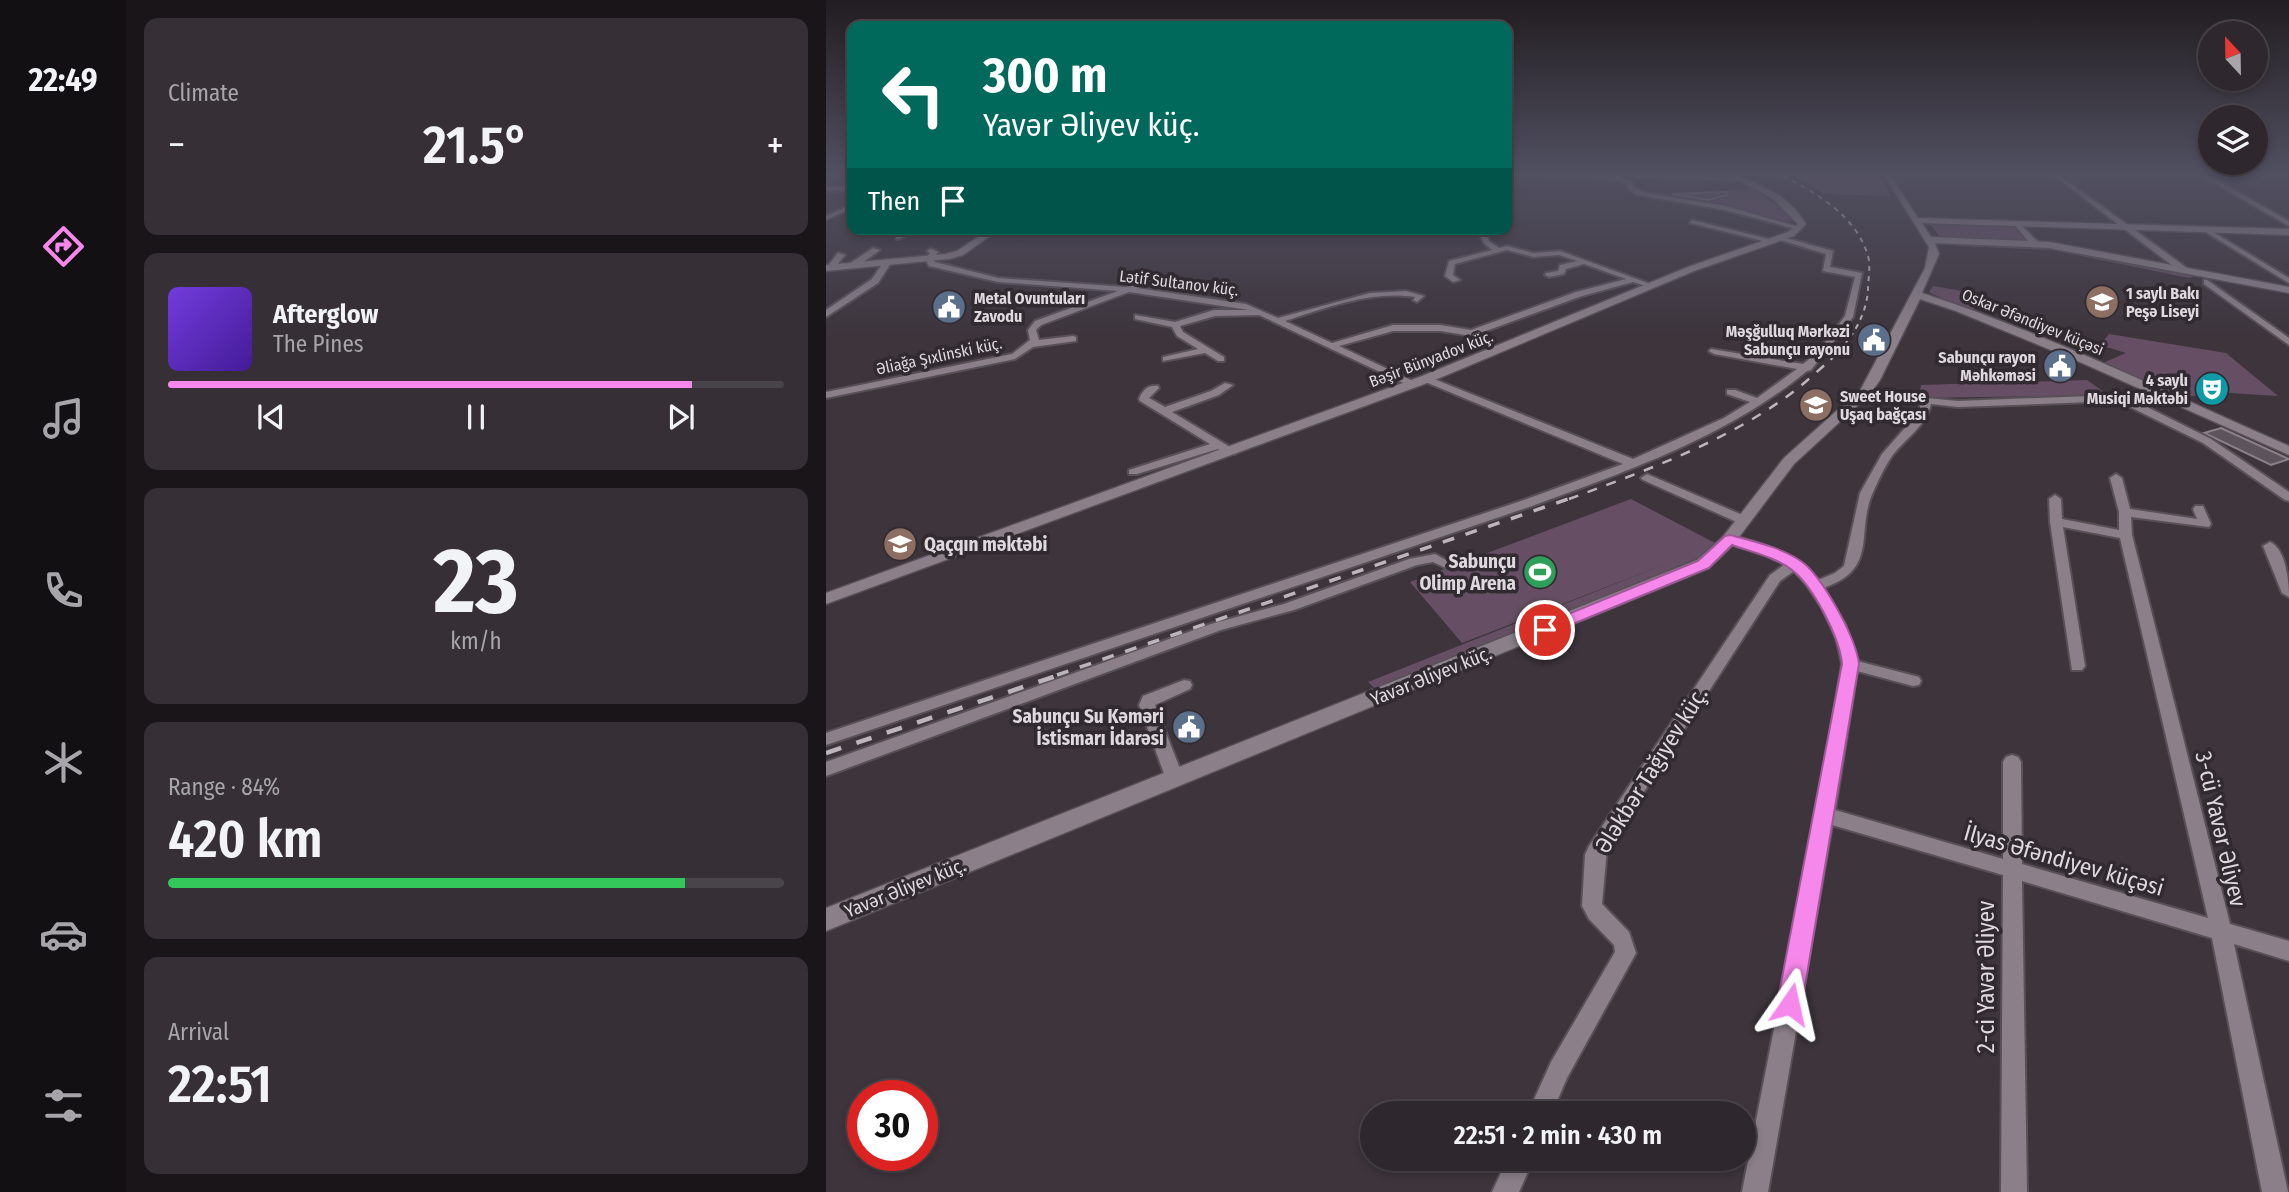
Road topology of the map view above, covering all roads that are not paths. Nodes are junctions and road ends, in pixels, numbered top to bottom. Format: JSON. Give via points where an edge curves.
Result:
{"nodes":[{"id":1,"x":1719,"y":228,"type":"edge"},
{"id":2,"x":1799,"y":228,"type":"edge"},
{"id":3,"x":1923,"y":228,"type":"edge"},
{"id":4,"x":2020,"y":228,"type":"edge"},
{"id":5,"x":2130,"y":228,"type":"edge"},
{"id":6,"x":2145,"y":228,"type":"edge"},
{"id":7,"x":2206,"y":230,"type":"junction"},
{"id":8,"x":2289,"y":232,"type":"edge"},
{"id":9,"x":903,"y":235,"type":"edge"},
{"id":10,"x":987,"y":235,"type":"edge"},
{"id":11,"x":1482,"y":235,"type":"edge"},
{"id":12,"x":898,"y":238,"type":"dead end"},
{"id":13,"x":1775,"y":239,"type":"junction"},
{"id":14,"x":1935,"y":242,"type":"junction"},
{"id":15,"x":2035,"y":244,"type":"junction"},
{"id":16,"x":876,"y":250,"type":"dead end"},
{"id":17,"x":1497,"y":250,"type":"junction"},
{"id":18,"x":841,"y":255,"type":"dead end"},
{"id":19,"x":930,"y":256,"type":"junction"},
{"id":20,"x":1585,"y":262,"type":"junction"},
{"id":21,"x":887,"y":263,"type":"junction"},
{"id":22,"x":852,"y":266,"type":"junction"},
{"id":23,"x":828,"y":268,"type":"edge"},
{"id":24,"x":2184,"y":270,"type":"junction"},
{"id":25,"x":1549,"y":275,"type":"dead end"},
{"id":26,"x":1153,"y":277,"type":"dead end"},
{"id":27,"x":2210,"y":279,"type":"junction"},
{"id":28,"x":1456,"y":280,"type":"dead end"},
{"id":29,"x":1632,"y":280,"type":"junction"},
{"id":30,"x":2289,"y":282,"type":"edge"},
{"id":31,"x":1652,"y":286,"type":"junction"},
{"id":32,"x":1129,"y":289,"type":"junction"},
{"id":33,"x":2289,"y":290,"type":"edge"},
{"id":34,"x":1917,"y":295,"type":"junction"},
{"id":35,"x":2289,"y":298,"type":"edge"},
{"id":36,"x":1418,"y":300,"type":"dead end"},
{"id":37,"x":1262,"y":312,"type":"junction"},
{"id":38,"x":826,"y":314,"type":"edge"},
{"id":39,"x":1138,"y":317,"type":"dead end"},
{"id":40,"x":1280,"y":320,"type":"junction"},
{"id":41,"x":1175,"y":325,"type":"junction"},
{"id":42,"x":1073,"y":339,"type":"dead end"},
{"id":43,"x":2289,"y":342,"type":"edge"},
{"id":44,"x":1033,"y":344,"type":"junction"},
{"id":45,"x":1331,"y":346,"type":"junction"},
{"id":46,"x":1206,"y":349,"type":"junction"},
{"id":47,"x":1714,"y":351,"type":"dead end"},
{"id":48,"x":1166,"y":359,"type":"dead end"},
{"id":49,"x":1221,"y":359,"type":"dead end"},
{"id":50,"x":1808,"y":368,"type":"junction"},
{"id":51,"x":1780,"y":375,"type":"dead end"},
{"id":52,"x":1794,"y":378,"type":"junction"},
{"id":53,"x":1426,"y":379,"type":"junction"},
{"id":54,"x":1412,"y":384,"type":"junction"},
{"id":55,"x":1228,"y":385,"type":"dead end"},
{"id":56,"x":1154,"y":388,"type":"dead end"},
{"id":57,"x":1731,"y":392,"type":"dead end"},
{"id":58,"x":826,"y":395,"type":"edge"},
{"id":59,"x":1864,"y":395,"type":"junction"},
{"id":60,"x":2169,"y":396,"type":"junction"},
{"id":61,"x":2121,"y":399,"type":"junction"},
{"id":62,"x":1759,"y":402,"type":"junction"},
{"id":63,"x":1926,"y":402,"type":"junction"},
{"id":64,"x":1165,"y":411,"type":"junction"},
{"id":65,"x":1226,"y":448,"type":"junction"},
{"id":66,"x":2289,"y":451,"type":"edge"},
{"id":67,"x":1632,"y":463,"type":"junction"},
{"id":68,"x":1133,"y":472,"type":"dead end"},
{"id":69,"x":1647,"y":478,"type":"dead end"},
{"id":70,"x":2116,"y":478,"type":"dead end"},
{"id":71,"x":2289,"y":497,"type":"edge"},
{"id":72,"x":2055,"y":499,"type":"dead end"},
{"id":73,"x":2199,"y":509,"type":"dead end"},
{"id":74,"x":2125,"y":512,"type":"junction"},
{"id":75,"x":1743,"y":520,"type":"junction"},
{"id":76,"x":2056,"y":522,"type":"junction"},
{"id":77,"x":2126,"y":535,"type":"junction"},
{"id":78,"x":1730,"y":539,"type":"junction"},
{"id":79,"x":2270,"y":547,"type":"dead end"},
{"id":80,"x":1794,"y":564,"type":"junction"},
{"id":81,"x":1448,"y":565,"type":"dead end"},
{"id":82,"x":1814,"y":586,"type":"junction"},
{"id":83,"x":2289,"y":593,"type":"edge"},
{"id":84,"x":826,"y":599,"type":"edge"},
{"id":85,"x":1850,"y":664,"type":"junction"},
{"id":86,"x":2077,"y":666,"type":"dead end"},
{"id":87,"x":1913,"y":681,"type":"dead end"},
{"id":88,"x":1184,"y":685,"type":"dead end"},
{"id":89,"x":826,"y":739,"type":"edge"},
{"id":90,"x":2012,"y":762,"type":"dead end"},
{"id":91,"x":826,"y":769,"type":"edge"},
{"id":92,"x":1175,"y":779,"type":"junction"},
{"id":93,"x":1825,"y":815,"type":"junction"},
{"id":94,"x":2011,"y":871,"type":"junction"},
{"id":95,"x":826,"y":920,"type":"edge"},
{"id":96,"x":2221,"y":931,"type":"junction"},
{"id":97,"x":2289,"y":951,"type":"edge"},
{"id":98,"x":1545,"y":1101,"type":"edge"},
{"id":99,"x":1515,"y":1171,"type":"edge"},
{"id":100,"x":1504,"y":1192,"type":"edge"},
{"id":101,"x":1755,"y":1192,"type":"edge"},
{"id":102,"x":2014,"y":1192,"type":"edge"},
{"id":103,"x":2275,"y":1192,"type":"edge"}],
"edges":[{"from":1,"to":13,"type":"street"},
{"from":2,"to":13,"type":"street","name":"Bəşir Bünyadov küç."},
{"from":3,"to":14,"type":"street"},
{"from":4,"to":15,"type":"street"},
{"from":5,"to":24,"type":"street"},
{"from":6,"to":7,"type":"street"},
{"from":7,"to":8,"type":"street"},
{"from":7,"to":30,"type":"street"},
{"from":9,"to":12,"type":"street"},
{"from":10,"to":19,"type":"street","via":[[956,255]]},
{"from":11,"to":17,"type":"street"},
{"from":13,"to":31,"type":"street","name":"Bəşir Bünyadov küç."},
{"from":13,"to":50,"type":"street","via":[[1828,252],[1826,269],[1859,275],[1851,313]]},
{"from":14,"to":15,"type":"street"},
{"from":14,"to":27,"type":"street","via":[[2049,251]]},
{"from":14,"to":34,"type":"street","name":"Yavər Əliyev küç.","via":[[1932,263]]},
{"from":15,"to":24,"type":"street"},
{"from":16,"to":22,"type":"street"},
{"from":17,"to":20,"type":"street","via":[[1560,253]]},
{"from":17,"to":28,"type":"street","via":[[1452,263],[1449,276]]},
{"from":18,"to":23,"type":"street"},
{"from":19,"to":21,"type":"street"},
{"from":19,"to":32,"type":"street","name":"Lətif Sultanov küç.","via":[[934,265],[998,280]]},
{"from":20,"to":25,"type":"street"},
{"from":20,"to":29,"type":"street"},
{"from":21,"to":22,"type":"street"},
{"from":21,"to":38,"type":"street","via":[[875,281]]},
{"from":22,"to":23,"type":"street"},
{"from":24,"to":27,"type":"street"},
{"from":26,"to":32,"type":"street"},
{"from":27,"to":33,"type":"street"},
{"from":27,"to":35,"type":"street"},
{"from":27,"to":43,"type":"street"},
{"from":29,"to":31,"type":"street"},
{"from":29,"to":45,"type":"street","via":[[1472,333],[1393,327]]},
{"from":31,"to":53,"type":"street","name":"Bəşir Bünyadov küç."},
{"from":32,"to":37,"type":"street","name":"Lətif Sultanov küç.","via":[[1205,298]]},
{"from":32,"to":44,"type":"street","via":[[1038,323],[1033,327]]},
{"from":34,"to":59,"type":"street","name":"Yavər Əliyev küç."},
{"from":34,"to":60,"type":"street","name":"Oskar Əfəndiyev küçəsi"},
{"from":36,"to":40,"type":"street","via":[[1420,296],[1408,293],[1346,300]]},
{"from":37,"to":40,"type":"street","name":"Lətif Sultanov küç."},
{"from":37,"to":41,"type":"street","via":[[1214,313]]},
{"from":39,"to":41,"type":"street"},
{"from":40,"to":45,"type":"street","name":"Lətif Sultanov küç."},
{"from":41,"to":46,"type":"street","via":[[1180,334]]},
{"from":42,"to":44,"type":"street","name":"Əliağa Şıxlinski küç."},
{"from":44,"to":58,"type":"street","name":"Əliağa Şıxlinski küç.","via":[[1015,356]]},
{"from":45,"to":54,"type":"street","name":"Lətif Sultanov küç."},
{"from":46,"to":48,"type":"street"},
{"from":46,"to":49,"type":"street"},
{"from":47,"to":50,"type":"street"},
{"from":50,"to":52,"type":"street"},
{"from":51,"to":52,"type":"street"},
{"from":52,"to":62,"type":"street"},
{"from":53,"to":54,"type":"street","name":"Bəşir Bünyadov küç."},
{"from":53,"to":67,"type":"street"},
{"from":54,"to":65,"type":"street","name":"Bəşir Bünyadov küç."},
{"from":55,"to":64,"type":"street"},
{"from":56,"to":64,"type":"street","via":[[1144,399]]},
{"from":57,"to":62,"type":"street"},
{"from":59,"to":63,"type":"street"},
{"from":59,"to":75,"type":"street","name":"Yavər Əliyev küç.","via":[[1794,455]]},
{"from":60,"to":61,"type":"street"},
{"from":60,"to":66,"type":"street","name":"Oskar Əfəndiyev küçəsi"},
{"from":61,"to":63,"type":"street"},
{"from":61,"to":71,"type":"street","via":[[2207,441]]},
{"from":62,"to":67,"type":"street"},
{"from":63,"to":82,"type":"street","via":[[1924,413],[1886,456],[1866,493],[1852,564],[1836,579]]},
{"from":64,"to":65,"type":"street"},
{"from":65,"to":68,"type":"street"},
{"from":65,"to":84,"type":"street","name":"Bəşir Bünyadov küç."},
{"from":67,"to":89,"type":"street","via":[[1503,512]]},
{"from":69,"to":75,"type":"street"},
{"from":70,"to":74,"type":"street","name":"3-cü Yavər Əliyev"},
{"from":72,"to":76,"type":"street"},
{"from":73,"to":74,"type":"street","via":[[2205,524]]},
{"from":74,"to":77,"type":"street","name":"3-cü Yavər Əliyev"},
{"from":75,"to":78,"type":"street","name":"Yavər Əliyev küç."},
{"from":76,"to":77,"type":"street"},
{"from":76,"to":86,"type":"street"},
{"from":77,"to":96,"type":"street","name":"3-cü Yavər Əliyev"},
{"from":78,"to":80,"type":"street"},
{"from":78,"to":92,"type":"street","name":"Yavər Əliyev küç.","via":[[1715,556],[1685,573]]},
{"from":79,"to":83,"type":"street"},
{"from":80,"to":82,"type":"street"},
{"from":80,"to":98,"type":"street","name":"Ələkbər Tağıyev küç.","via":[[1775,578],[1598,846],[1592,906],[1620,933],[1626,953]]},
{"from":81,"to":91,"type":"street","via":[[1435,558],[1413,562],[1289,607],[1216,627]]},
{"from":82,"to":85,"type":"street","via":[[1843,634]]},
{"from":85,"to":87,"type":"street"},
{"from":85,"to":93,"type":"street"},
{"from":88,"to":92,"type":"street","via":[[1157,694],[1147,705]]},
{"from":90,"to":94,"type":"street","name":"2-ci Yavər Əliyev"},
{"from":92,"to":95,"type":"street","name":"Yavər Əliyev küç."},
{"from":93,"to":94,"type":"street","name":"İlyas Əfəndiyev küçəsi"},
{"from":93,"to":101,"type":"street"},
{"from":94,"to":96,"type":"street","name":"İlyas Əfəndiyev küçəsi"},
{"from":94,"to":102,"type":"street","name":"2-ci Yavər Əliyev"},
{"from":96,"to":97,"type":"street","name":"İlyas Əfəndiyev küçəsi"},
{"from":96,"to":103,"type":"street","name":"3-cü Yavər Əliyev"},
{"from":99,"to":100,"type":"street"}]}
